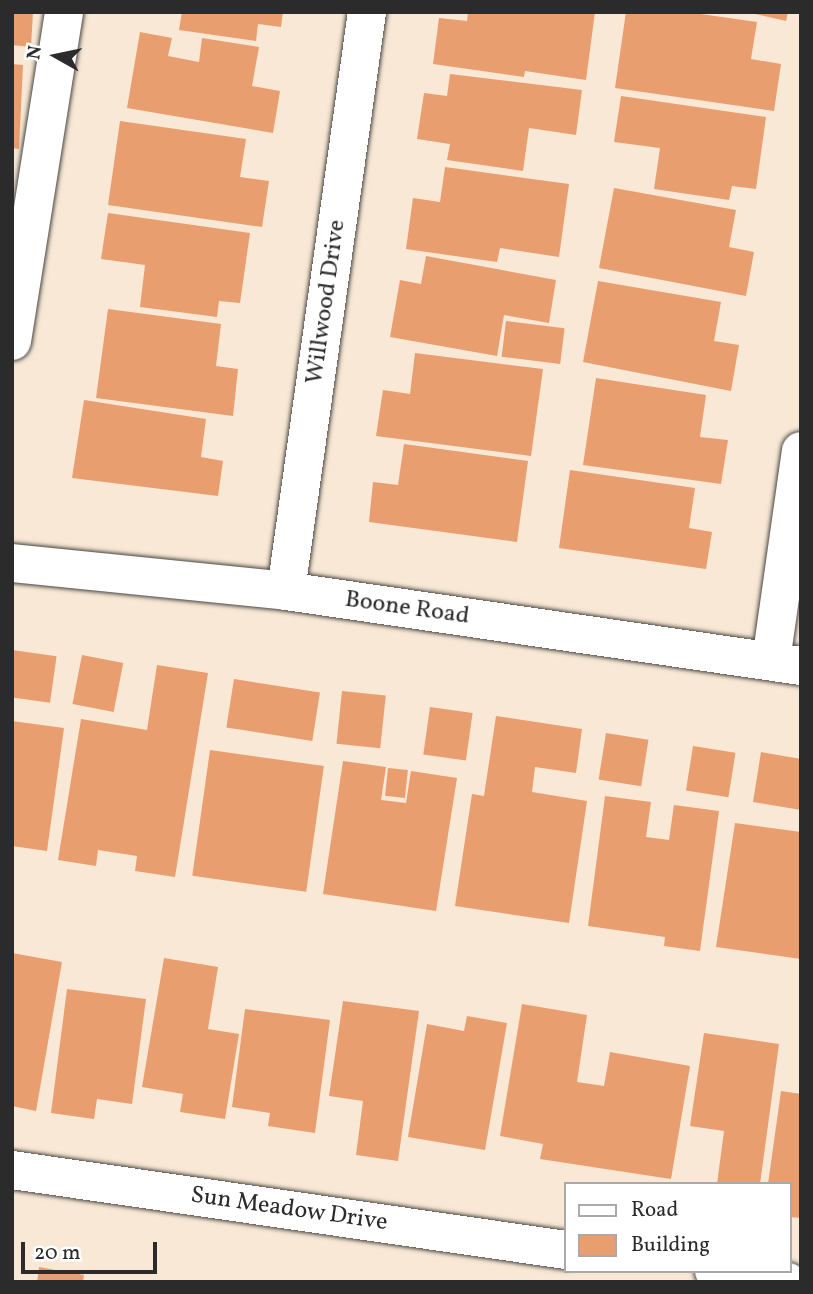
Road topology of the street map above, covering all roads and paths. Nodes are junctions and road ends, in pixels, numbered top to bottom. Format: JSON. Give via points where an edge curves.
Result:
{"nodes":[{"id":1,"x":64,"y":12,"type":"edge"},
{"id":2,"x":367,"y":12,"type":"edge"},
{"id":3,"x":12,"y":341,"type":"edge"},
{"id":4,"x":801,"y":451,"type":"edge"},
{"id":5,"x":12,"y":563,"type":"edge"},
{"id":6,"x":286,"y":591,"type":"junction"},
{"id":7,"x":786,"y":663,"type":"edge"},
{"id":8,"x":12,"y":1170,"type":"edge"},
{"id":9,"x":564,"y":1250,"type":"edge"},
{"id":10,"x":727,"y":1273,"type":"edge"},
{"id":11,"x":788,"y":1282,"type":"edge"}],
"edges":[{"from":1,"to":3,"type":"street"},
{"from":2,"to":6,"type":"street","name":"Willwood Drive"},
{"from":4,"to":7,"type":"street"},
{"from":5,"to":6,"type":"street","name":"Boone Road"},
{"from":6,"to":7,"type":"street","name":"Boone Road"},
{"from":8,"to":9,"type":"street","name":"Sun Meadow Drive"},
{"from":10,"to":11,"type":"street"}]}
